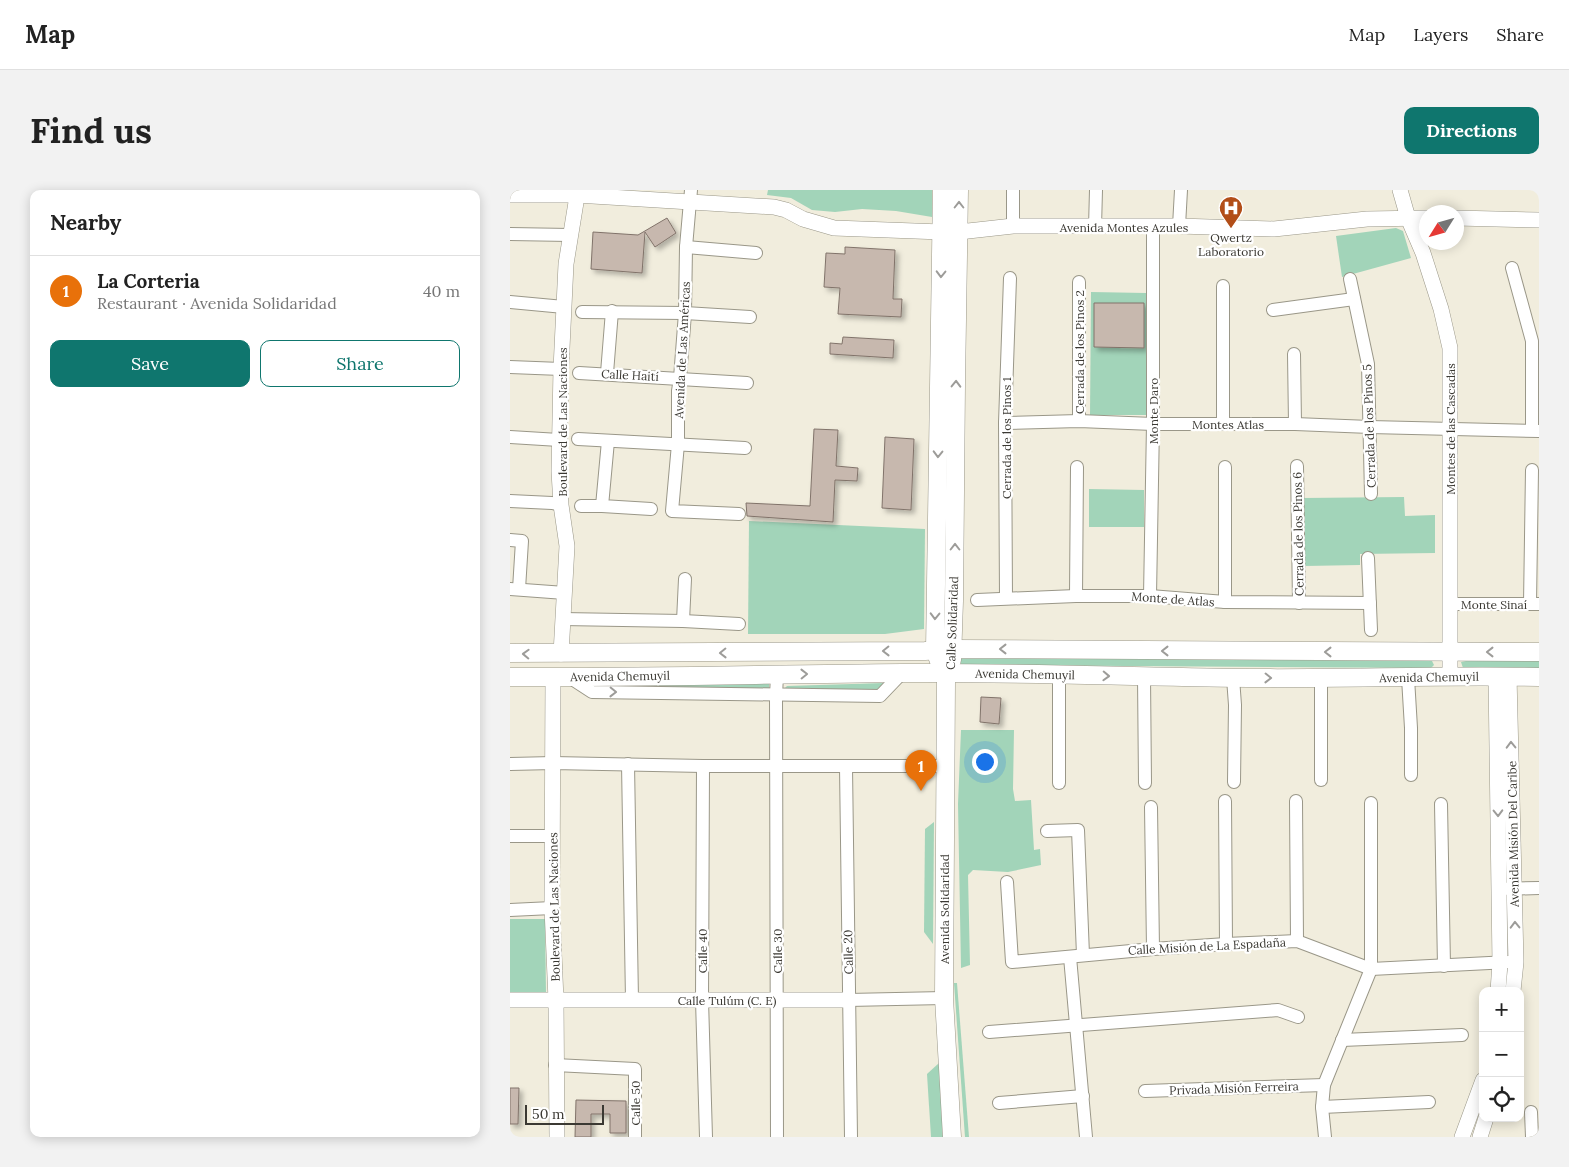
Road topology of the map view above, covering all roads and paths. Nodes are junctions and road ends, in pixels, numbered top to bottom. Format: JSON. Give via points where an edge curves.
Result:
{"nodes":[{"id":1,"x":942,"y":190,"type":"edge"},
{"id":2,"x":959,"y":190,"type":"edge"},
{"id":3,"x":1013,"y":190,"type":"edge"},
{"id":4,"x":1096,"y":190,"type":"edge"},
{"id":5,"x":1181,"y":190,"type":"edge"},
{"id":6,"x":1400,"y":190,"type":"edge"},
{"id":7,"x":577,"y":193,"type":"edge"},
{"id":8,"x":510,"y":195,"type":"edge"},
{"id":9,"x":690,"y":196,"type":"edge"},
{"id":10,"x":1408,"y":218,"type":"junction"},
{"id":11,"x":1419,"y":218,"type":"edge"},
{"id":12,"x":1464,"y":218,"type":"edge"},
{"id":13,"x":1539,"y":220,"type":"edge"},
{"id":14,"x":1013,"y":226,"type":"junction"},
{"id":15,"x":1179,"y":226,"type":"junction"},
{"id":16,"x":1095,"y":227,"type":"junction"},
{"id":17,"x":1152,"y":227,"type":"junction"},
{"id":18,"x":942,"y":232,"type":"junction"},
{"id":19,"x":959,"y":232,"type":"junction"},
{"id":20,"x":510,"y":234,"type":"edge"},
{"id":21,"x":570,"y":235,"type":"junction"},
{"id":22,"x":686,"y":247,"type":"junction"},
{"id":23,"x":756,"y":253,"type":"dead end"},
{"id":24,"x":1512,"y":268,"type":"dead end"},
{"id":25,"x":1010,"y":278,"type":"dead end"},
{"id":26,"x":1350,"y":279,"type":"dead end"},
{"id":27,"x":1079,"y":282,"type":"dead end"},
{"id":28,"x":1223,"y":286,"type":"dead end"},
{"id":29,"x":1354,"y":299,"type":"junction"},
{"id":30,"x":510,"y":302,"type":"edge"},
{"id":31,"x":564,"y":307,"type":"junction"},
{"id":32,"x":1274,"y":310,"type":"dead end"},
{"id":33,"x":612,"y":311,"type":"junction"},
{"id":34,"x":582,"y":312,"type":"dead end"},
{"id":35,"x":685,"y":313,"type":"junction"},
{"id":36,"x":750,"y":317,"type":"dead end"},
{"id":37,"x":1294,"y":354,"type":"dead end"},
{"id":38,"x":510,"y":366,"type":"edge"},
{"id":39,"x":561,"y":369,"type":"junction"},
{"id":40,"x":579,"y":372,"type":"dead end"},
{"id":41,"x":607,"y":373,"type":"junction"},
{"id":42,"x":680,"y":378,"type":"junction"},
{"id":43,"x":746,"y":383,"type":"dead end"},
{"id":44,"x":1080,"y":421,"type":"junction"},
{"id":45,"x":1006,"y":423,"type":"junction"},
{"id":46,"x":1153,"y":424,"type":"junction"},
{"id":47,"x":1223,"y":424,"type":"junction"},
{"id":48,"x":1295,"y":424,"type":"junction"},
{"id":49,"x":1370,"y":428,"type":"junction"},
{"id":50,"x":1450,"y":428,"type":"junction"},
{"id":51,"x":1536,"y":430,"type":"edge"},
{"id":52,"x":510,"y":437,"type":"edge"},
{"id":53,"x":578,"y":439,"type":"dead end"},
{"id":54,"x":559,"y":440,"type":"junction"},
{"id":55,"x":608,"y":441,"type":"junction"},
{"id":56,"x":678,"y":444,"type":"junction"},
{"id":57,"x":745,"y":448,"type":"dead end"},
{"id":58,"x":1297,"y":466,"type":"dead end"},
{"id":59,"x":1077,"y":467,"type":"dead end"},
{"id":60,"x":1225,"y":467,"type":"dead end"},
{"id":61,"x":1532,"y":470,"type":"dead end"},
{"id":62,"x":1371,"y":494,"type":"dead end"},
{"id":63,"x":510,"y":501,"type":"edge"},
{"id":64,"x":561,"y":505,"type":"junction"},
{"id":65,"x":581,"y":506,"type":"dead end"},
{"id":66,"x":602,"y":506,"type":"junction"},
{"id":67,"x":651,"y":509,"type":"dead end"},
{"id":68,"x":739,"y":514,"type":"dead end"},
{"id":69,"x":510,"y":540,"type":"edge"},
{"id":70,"x":1368,"y":558,"type":"dead end"},
{"id":71,"x":685,"y":579,"type":"dead end"},
{"id":72,"x":515,"y":589,"type":"edge"},
{"id":73,"x":566,"y":593,"type":"junction"},
{"id":74,"x":1076,"y":596,"type":"junction"},
{"id":75,"x":1150,"y":596,"type":"junction"},
{"id":76,"x":1006,"y":598,"type":"junction"},
{"id":77,"x":977,"y":600,"type":"dead end"},
{"id":78,"x":1225,"y":602,"type":"junction"},
{"id":79,"x":1299,"y":603,"type":"junction"},
{"id":80,"x":1370,"y":603,"type":"junction"},
{"id":81,"x":1450,"y":604,"type":"junction"},
{"id":82,"x":1534,"y":604,"type":"edge"},
{"id":83,"x":562,"y":619,"type":"junction"},
{"id":84,"x":683,"y":621,"type":"junction"},
{"id":85,"x":739,"y":624,"type":"dead end"},
{"id":86,"x":1371,"y":630,"type":"dead end"},
{"id":87,"x":943,"y":650,"type":"junction"},
{"id":88,"x":1450,"y":652,"type":"junction"},
{"id":89,"x":1539,"y":652,"type":"edge"},
{"id":90,"x":510,"y":653,"type":"edge"},
{"id":91,"x":561,"y":654,"type":"junction"},
{"id":92,"x":902,"y":673,"type":"junction"},
{"id":93,"x":1059,"y":674,"type":"junction"},
{"id":94,"x":777,"y":675,"type":"junction"},
{"id":95,"x":946,"y":676,"type":"junction"},
{"id":96,"x":1450,"y":676,"type":"junction"},
{"id":97,"x":1503,"y":676,"type":"junction"},
{"id":98,"x":561,"y":677,"type":"junction"},
{"id":99,"x":1144,"y":677,"type":"junction"},
{"id":100,"x":1539,"y":677,"type":"edge"},
{"id":101,"x":511,"y":678,"type":"edge"},
{"id":102,"x":1233,"y":678,"type":"junction"},
{"id":103,"x":1408,"y":678,"type":"junction"},
{"id":104,"x":1322,"y":679,"type":"junction"},
{"id":105,"x":776,"y":696,"type":"junction"},
{"id":106,"x":553,"y":763,"type":"junction"},
{"id":107,"x":510,"y":764,"type":"edge"},
{"id":108,"x":628,"y":764,"type":"junction"},
{"id":109,"x":703,"y":766,"type":"junction"},
{"id":110,"x":776,"y":766,"type":"junction"},
{"id":111,"x":946,"y":766,"type":"junction"},
{"id":112,"x":846,"y":767,"type":"junction"},
{"id":113,"x":1411,"y":775,"type":"dead end"},
{"id":114,"x":1321,"y":780,"type":"dead end"},
{"id":115,"x":1234,"y":782,"type":"dead end"},
{"id":116,"x":1059,"y":783,"type":"dead end"},
{"id":117,"x":1145,"y":783,"type":"dead end"},
{"id":118,"x":1296,"y":801,"type":"dead end"},
{"id":119,"x":1225,"y":802,"type":"dead end"},
{"id":120,"x":1370,"y":803,"type":"dead end"},
{"id":121,"x":1441,"y":804,"type":"dead end"},
{"id":122,"x":1151,"y":807,"type":"dead end"},
{"id":123,"x":1048,"y":831,"type":"dead end"},
{"id":124,"x":510,"y":836,"type":"edge"},
{"id":125,"x":552,"y":836,"type":"junction"},
{"id":126,"x":1007,"y":882,"type":"dead end"},
{"id":127,"x":1539,"y":888,"type":"edge"},
{"id":128,"x":1499,"y":889,"type":"junction"},
{"id":129,"x":1514,"y":889,"type":"junction"},
{"id":130,"x":552,"y":908,"type":"junction"},
{"id":131,"x":510,"y":910,"type":"edge"},
{"id":132,"x":1297,"y":941,"type":"junction"},
{"id":133,"x":1226,"y":944,"type":"junction"},
{"id":134,"x":1153,"y":949,"type":"junction"},
{"id":135,"x":1083,"y":955,"type":"junction"},
{"id":136,"x":1070,"y":957,"type":"junction"},
{"id":137,"x":1516,"y":962,"type":"junction"},
{"id":138,"x":1500,"y":963,"type":"junction"},
{"id":139,"x":1444,"y":966,"type":"junction"},
{"id":140,"x":1371,"y":969,"type":"junction"},
{"id":141,"x":1498,"y":987,"type":"edge"},
{"id":142,"x":1513,"y":987,"type":"edge"},
{"id":143,"x":944,"y":998,"type":"junction"},
{"id":144,"x":510,"y":1000,"type":"edge"},
{"id":145,"x":556,"y":1000,"type":"junction"},
{"id":146,"x":632,"y":1000,"type":"junction"},
{"id":147,"x":702,"y":1000,"type":"junction"},
{"id":148,"x":777,"y":1000,"type":"junction"},
{"id":149,"x":848,"y":1000,"type":"junction"},
{"id":150,"x":1298,"y":1017,"type":"dead end"},
{"id":151,"x":1077,"y":1024,"type":"junction"},
{"id":152,"x":989,"y":1032,"type":"dead end"},
{"id":153,"x":1462,"y":1035,"type":"dead end"},
{"id":154,"x":1342,"y":1040,"type":"junction"},
{"id":155,"x":555,"y":1065,"type":"junction"},
{"id":156,"x":1324,"y":1085,"type":"junction"},
{"id":157,"x":1145,"y":1092,"type":"dead end"},
{"id":158,"x":1082,"y":1096,"type":"junction"},
{"id":159,"x":1429,"y":1102,"type":"dead end"},
{"id":160,"x":999,"y":1103,"type":"dead end"},
{"id":161,"x":1322,"y":1107,"type":"junction"},
{"id":162,"x":1477,"y":1112,"type":"edge"},
{"id":163,"x":1530,"y":1112,"type":"edge"},
{"id":164,"x":1485,"y":1122,"type":"edge"},
{"id":165,"x":557,"y":1137,"type":"edge"},
{"id":166,"x":635,"y":1137,"type":"edge"},
{"id":167,"x":706,"y":1137,"type":"edge"},
{"id":168,"x":777,"y":1137,"type":"edge"},
{"id":169,"x":851,"y":1137,"type":"edge"},
{"id":170,"x":952,"y":1137,"type":"edge"},
{"id":171,"x":1086,"y":1137,"type":"edge"},
{"id":172,"x":1325,"y":1137,"type":"edge"},
{"id":173,"x":1462,"y":1137,"type":"edge"},
{"id":174,"x":1480,"y":1137,"type":"edge"},
{"id":175,"x":1532,"y":1137,"type":"edge"}],
"edges":[{"from":1,"to":18,"type":"main road","name":"Calle Solidaridad"},
{"from":19,"to":2,"type":"main road","name":"Calle Solidaridad","one_way":true},
{"from":3,"to":14,"type":"street"},
{"from":4,"to":16,"type":"street"},
{"from":5,"to":15,"type":"street"},
{"from":6,"to":10,"type":"street","name":"Montes de las Cascadas"},
{"from":7,"to":8,"type":"street","name":"Avenida Montes Azules"},
{"from":7,"to":9,"type":"street","name":"Avenida Montes Azules"},
{"from":7,"to":21,"type":"street","name":"Boulevard de Las Naciones"},
{"from":9,"to":18,"type":"street","name":"Avenida Montes Azules","via":[[774,207],[834,228]]},
{"from":9,"to":22,"type":"street","name":"Avenida de Las Américas"},
{"from":10,"to":11,"type":"street","name":"Avenida Montes Azules"},
{"from":10,"to":15,"type":"street","name":"Avenida Montes Azules","via":[[1274,229]]},
{"from":10,"to":50,"type":"street","name":"Montes de las Cascadas","via":[[1435,290],[1450,348]]},
{"from":12,"to":13,"type":"street"},
{"from":14,"to":16,"type":"street","name":"Avenida Montes Azules"},
{"from":14,"to":19,"type":"street","name":"Avenida Montes Azules"},
{"from":15,"to":17,"type":"street","name":"Avenida Montes Azules"},
{"from":16,"to":17,"type":"street","name":"Avenida Montes Azules"},
{"from":17,"to":46,"type":"street","name":"Monte Daro"},
{"from":18,"to":19,"type":"street","name":"Avenida Montes Azules"},
{"from":18,"to":87,"type":"main road","name":"Calle Solidaridad","one_way":true},
{"from":87,"to":19,"type":"main road","name":"Calle Solidaridad","one_way":true,"via":[[954,601]]},
{"from":20,"to":21,"type":"street"},
{"from":21,"to":31,"type":"street","name":"Boulevard de Las Naciones"},
{"from":22,"to":23,"type":"street"},
{"from":22,"to":35,"type":"street","name":"Avenida de Las Américas"},
{"from":24,"to":51,"type":"street","via":[[1532,341]]},
{"from":25,"to":45,"type":"street","name":"Cerrada de los Pinos 1"},
{"from":26,"to":29,"type":"street","name":"Cerrada de los Pinos 5"},
{"from":27,"to":44,"type":"street","name":"Cerrada de los Pinos 2"},
{"from":28,"to":47,"type":"street"},
{"from":29,"to":32,"type":"street"},
{"from":29,"to":49,"type":"street","name":"Cerrada de los Pinos 5","via":[[1368,364]]},
{"from":30,"to":31,"type":"street"},
{"from":31,"to":39,"type":"street","name":"Boulevard de Las Naciones"},
{"from":33,"to":34,"type":"street"},
{"from":33,"to":35,"type":"street"},
{"from":33,"to":41,"type":"street"},
{"from":35,"to":36,"type":"street"},
{"from":35,"to":42,"type":"street","name":"Avenida de Las Américas"},
{"from":37,"to":48,"type":"street"},
{"from":38,"to":39,"type":"street"},
{"from":39,"to":54,"type":"street","name":"Boulevard de Las Naciones"},
{"from":40,"to":41,"type":"street","name":"Calle Haití"},
{"from":41,"to":42,"type":"street","name":"Calle Haití"},
{"from":42,"to":43,"type":"street","name":"Calle Haití"},
{"from":42,"to":56,"type":"street","name":"Avenida de Las Américas"},
{"from":44,"to":45,"type":"street","name":"Montes Atlas"},
{"from":44,"to":46,"type":"street","name":"Montes Atlas"},
{"from":45,"to":76,"type":"street","name":"Cerrada de los Pinos 1"},
{"from":46,"to":47,"type":"street","name":"Montes Atlas"},
{"from":46,"to":75,"type":"street","name":"Monte Daro"},
{"from":47,"to":48,"type":"street","name":"Montes Atlas"},
{"from":48,"to":49,"type":"street","name":"Montes Atlas"},
{"from":49,"to":50,"type":"street","name":"Montes Atlas"},
{"from":49,"to":62,"type":"street","name":"Cerrada de los Pinos 5"},
{"from":50,"to":51,"type":"street"},
{"from":50,"to":81,"type":"street","name":"Montes de las Cascadas"},
{"from":52,"to":54,"type":"street"},
{"from":53,"to":55,"type":"street"},
{"from":54,"to":64,"type":"street","name":"Boulevard de Las Naciones"},
{"from":55,"to":56,"type":"street"},
{"from":55,"to":66,"type":"street"},
{"from":56,"to":57,"type":"street"},
{"from":56,"to":68,"type":"street","name":"Avenida de Las Américas","via":[[672,510]]},
{"from":58,"to":79,"type":"street","name":"Cerrada de los Pinos 6"},
{"from":59,"to":74,"type":"street"},
{"from":60,"to":78,"type":"street"},
{"from":61,"to":82,"type":"street"},
{"from":63,"to":64,"type":"street"},
{"from":64,"to":73,"type":"street","name":"Boulevard de Las Naciones","via":[[567,546]]},
{"from":65,"to":66,"type":"street"},
{"from":66,"to":67,"type":"street"},
{"from":69,"to":72,"type":"street","via":[[522,541]]},
{"from":70,"to":80,"type":"street"},
{"from":71,"to":84,"type":"street"},
{"from":72,"to":73,"type":"street"},
{"from":73,"to":83,"type":"street","name":"Boulevard de Las Naciones"},
{"from":74,"to":75,"type":"street","name":"Monte de Atlas"},
{"from":74,"to":76,"type":"street","name":"Monte de Atlas"},
{"from":75,"to":78,"type":"street","name":"Monte de Atlas"},
{"from":76,"to":77,"type":"street","name":"Monte de Atlas"},
{"from":78,"to":79,"type":"street","name":"Monte de Atlas"},
{"from":79,"to":80,"type":"street","name":"Monte de Atlas"},
{"from":80,"to":86,"type":"street"},
{"from":81,"to":82,"type":"street","name":"Monte Sinaí"},
{"from":81,"to":88,"type":"street","name":"Montes de las Cascadas"},
{"from":83,"to":84,"type":"street"},
{"from":83,"to":91,"type":"street","name":"Boulevard de Las Naciones"},
{"from":84,"to":85,"type":"street"},
{"from":88,"to":87,"type":"main road","name":"Avenida Chemuyil","one_way":true},
{"from":87,"to":91,"type":"main road","name":"Avenida Chemuyil","one_way":true},
{"from":87,"to":95,"type":"main road","name":"Calle Solidaridad"},
{"from":89,"to":88,"type":"main road","name":"Avenida Chemuyil","one_way":true},
{"from":88,"to":96,"type":"street","name":"Montes de las Cascadas"},
{"from":91,"to":90,"type":"main road","name":"Avenida Chemuyil","one_way":true},
{"from":94,"to":92,"type":"main road","name":"Avenida Chemuyil","one_way":true},
{"from":92,"to":95,"type":"main road","name":"Avenida Chemuyil"},
{"from":92,"to":105,"type":"street","via":[[880,696]]},
{"from":93,"to":95,"type":"main road","name":"Avenida Chemuyil"},
{"from":93,"to":99,"type":"main road","name":"Avenida Chemuyil","one_way":true},
{"from":93,"to":116,"type":"street"},
{"from":94,"to":98,"type":"main road","name":"Avenida Chemuyil"},
{"from":94,"to":105,"type":"street","name":"Calle 30"},
{"from":95,"to":111,"type":"main road","name":"Avenida Solidaridad"},
{"from":96,"to":97,"type":"main road","name":"Avenida Chemuyil"},
{"from":96,"to":103,"type":"main road","name":"Avenida Chemuyil"},
{"from":97,"to":100,"type":"main road","name":"Avenida Chemuyil"},
{"from":97,"to":128,"type":"street","name":"Avenida Misión Del Caribe","one_way":true},
{"from":129,"to":97,"type":"street","name":"Avenida Misión Del Caribe","one_way":true},
{"from":98,"to":101,"type":"main road","name":"Avenida Chemuyil"},
{"from":98,"to":105,"type":"street","one_way":true,"via":[[592,692]]},
{"from":98,"to":106,"type":"street","name":"Boulevard de Las Naciones"},
{"from":99,"to":102,"type":"main road","name":"Avenida Chemuyil"},
{"from":99,"to":117,"type":"street"},
{"from":102,"to":104,"type":"main road","name":"Avenida Chemuyil","one_way":true},
{"from":102,"to":115,"type":"street"},
{"from":103,"to":104,"type":"main road","name":"Avenida Chemuyil"},
{"from":103,"to":113,"type":"street"},
{"from":104,"to":114,"type":"street"},
{"from":105,"to":110,"type":"street","name":"Calle 30"},
{"from":106,"to":107,"type":"street"},
{"from":106,"to":108,"type":"street"},
{"from":106,"to":125,"type":"street","name":"Boulevard de Las Naciones"},
{"from":108,"to":109,"type":"street"},
{"from":108,"to":146,"type":"street"},
{"from":109,"to":110,"type":"street"},
{"from":109,"to":147,"type":"street","name":"Calle 40"},
{"from":110,"to":112,"type":"street"},
{"from":110,"to":148,"type":"street","name":"Calle 30"},
{"from":111,"to":112,"type":"street"},
{"from":111,"to":143,"type":"main road","name":"Avenida Solidaridad"},
{"from":112,"to":149,"type":"street","name":"Calle 20"},
{"from":118,"to":132,"type":"street"},
{"from":119,"to":133,"type":"street"},
{"from":120,"to":140,"type":"street"},
{"from":121,"to":139,"type":"street"},
{"from":122,"to":134,"type":"street"},
{"from":123,"to":135,"type":"street","via":[[1078,830]]},
{"from":124,"to":125,"type":"street"},
{"from":125,"to":130,"type":"street","name":"Boulevard de Las Naciones"},
{"from":126,"to":136,"type":"street","name":"Calle Misión de La Espadaña","via":[[1012,962]]},
{"from":127,"to":129,"type":"street"},
{"from":128,"to":129,"type":"street"},
{"from":128,"to":138,"type":"street","name":"Avenida Misión Del Caribe"},
{"from":137,"to":129,"type":"street","name":"Avenida Misión Del Caribe","one_way":true},
{"from":130,"to":131,"type":"street"},
{"from":130,"to":145,"type":"street","name":"Boulevard de Las Naciones"},
{"from":132,"to":133,"type":"street","name":"Calle Misión de La Espadaña"},
{"from":132,"to":140,"type":"street","name":"Calle Misión de La Espadaña"},
{"from":133,"to":134,"type":"street","name":"Calle Misión de La Espadaña"},
{"from":134,"to":135,"type":"street","name":"Calle Misión de La Espadaña"},
{"from":135,"to":136,"type":"street","name":"Calle Misión de La Espadaña"},
{"from":136,"to":151,"type":"street"},
{"from":137,"to":138,"type":"street","name":"Calle Misión de La Espadaña"},
{"from":137,"to":142,"type":"street","name":"Avenida Misión Del Caribe"},
{"from":138,"to":139,"type":"street","name":"Calle Misión de La Espadaña"},
{"from":138,"to":141,"type":"street","name":"Avenida Misión Del Caribe"},
{"from":139,"to":140,"type":"street","name":"Calle Misión de La Espadaña"},
{"from":140,"to":154,"type":"street"},
{"from":143,"to":149,"type":"street","name":"Calle Tulúm (C. E)"},
{"from":143,"to":170,"type":"main road","name":"Avenida Solidaridad"},
{"from":144,"to":145,"type":"street","name":"Calle Tulúm (C. E)"},
{"from":145,"to":146,"type":"street","name":"Calle Tulúm (C. E)"},
{"from":145,"to":155,"type":"street","name":"Boulevard de Las Naciones"},
{"from":146,"to":147,"type":"street","name":"Calle Tulúm (C. E)"},
{"from":147,"to":148,"type":"street","name":"Calle Tulúm (C. E)"},
{"from":147,"to":167,"type":"street","name":"Calle 40"},
{"from":148,"to":149,"type":"street","name":"Calle Tulúm (C. E)"},
{"from":148,"to":168,"type":"street","name":"Calle 30"},
{"from":149,"to":169,"type":"street","name":"Calle 20"},
{"from":150,"to":151,"type":"street","via":[[1278,1010]]},
{"from":151,"to":152,"type":"street"},
{"from":151,"to":158,"type":"street"},
{"from":153,"to":154,"type":"street"},
{"from":154,"to":156,"type":"street"},
{"from":155,"to":165,"type":"street","name":"Boulevard de Las Naciones"},
{"from":155,"to":166,"type":"street","name":"Calle 50","via":[[635,1069]]},
{"from":156,"to":157,"type":"street","name":"Privada Misión Ferreira"},
{"from":156,"to":161,"type":"street"},
{"from":158,"to":160,"type":"street"},
{"from":158,"to":171,"type":"street"},
{"from":159,"to":161,"type":"street"},
{"from":161,"to":172,"type":"street"},
{"from":162,"to":173,"type":"street"},
{"from":163,"to":175,"type":"street"},
{"from":164,"to":174,"type":"street"}]}
